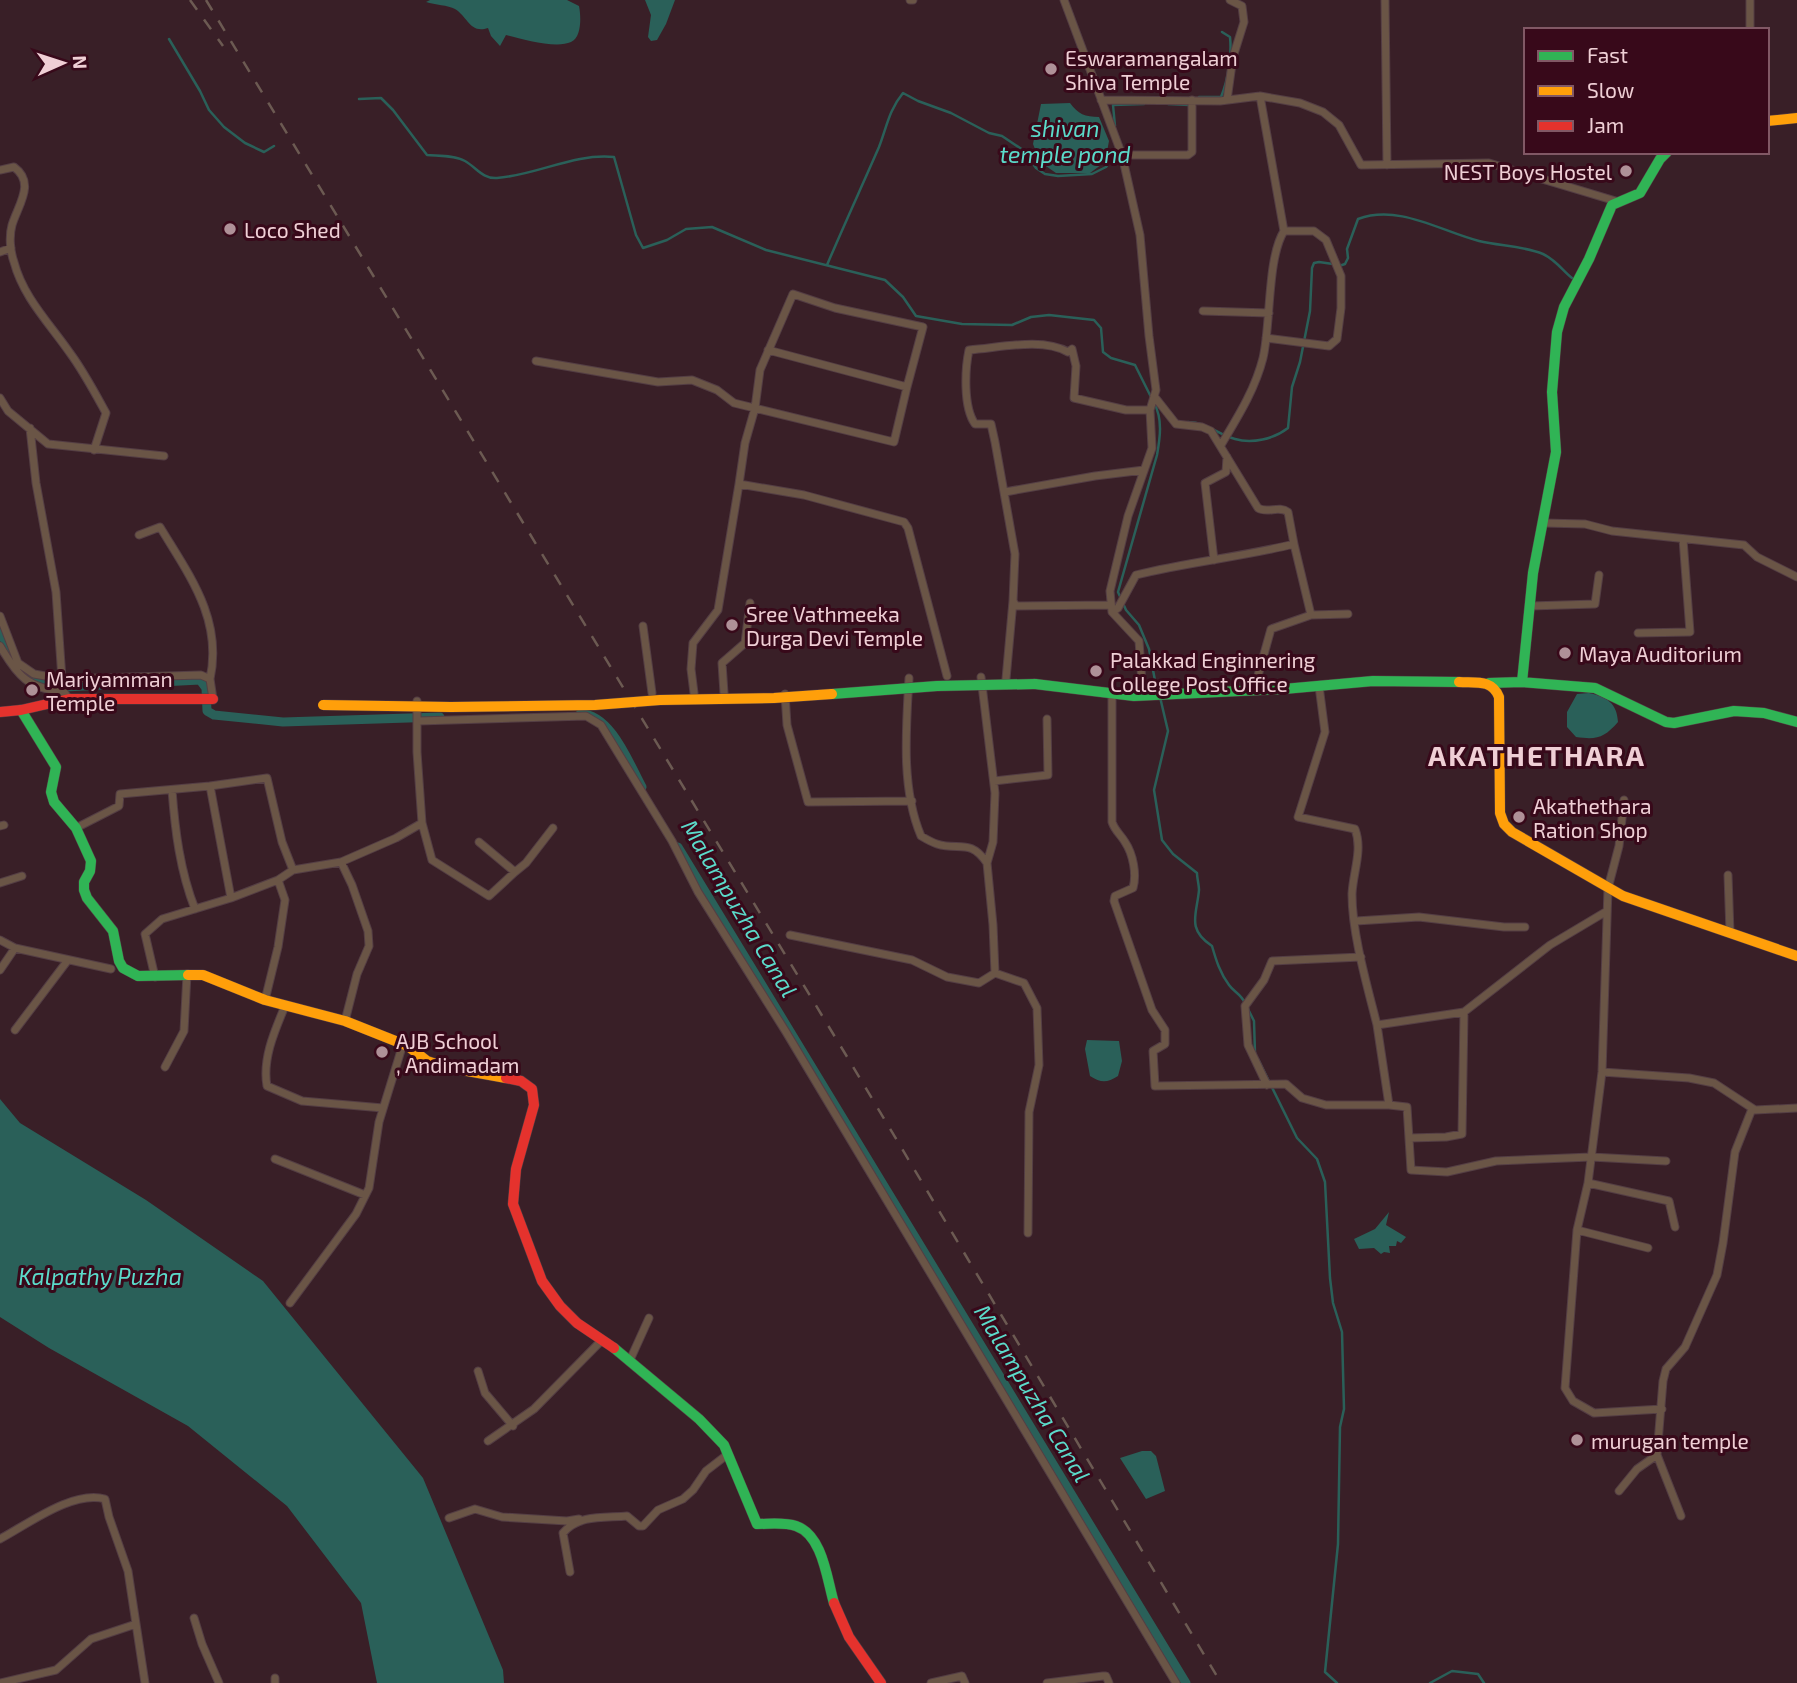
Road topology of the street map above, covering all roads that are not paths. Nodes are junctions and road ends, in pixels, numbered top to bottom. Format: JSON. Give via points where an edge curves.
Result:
{"nodes":[{"id":1,"x":1064,"y":0,"type":"edge"},
{"id":2,"x":1230,"y":0,"type":"edge"},
{"id":3,"x":1385,"y":0,"type":"edge"},
{"id":4,"x":1750,"y":0,"type":"edge"},
{"id":5,"x":1750,"y":28,"type":"edge"},
{"id":6,"x":1260,"y":96,"type":"junction"},
{"id":7,"x":1101,"y":100,"type":"junction"},
{"id":8,"x":1192,"y":100,"type":"junction"},
{"id":9,"x":1227,"y":100,"type":"junction"},
{"id":10,"x":1797,"y":118,"type":"edge"},
{"id":11,"x":1769,"y":121,"type":"edge"},
{"id":12,"x":1665,"y":154,"type":"edge"},
{"id":13,"x":1122,"y":155,"type":"junction"},
{"id":14,"x":1387,"y":165,"type":"junction"},
{"id":15,"x":0,"y":170,"type":"edge"},
{"id":16,"x":1619,"y":202,"type":"junction"},
{"id":17,"x":1284,"y":231,"type":"junction"},
{"id":18,"x":11,"y":248,"type":"junction"},
{"id":19,"x":0,"y":251,"type":"edge"},
{"id":20,"x":1203,"y":311,"type":"dead end"},
{"id":21,"x":1269,"y":313,"type":"junction"},
{"id":22,"x":1266,"y":338,"type":"junction"},
{"id":23,"x":768,"y":350,"type":"junction"},
{"id":24,"x":536,"y":361,"type":"dead end"},
{"id":25,"x":907,"y":387,"type":"junction"},
{"id":26,"x":1154,"y":397,"type":"junction"},
{"id":27,"x":0,"y":398,"type":"edge"},
{"id":28,"x":755,"y":408,"type":"junction"},
{"id":29,"x":1151,"y":409,"type":"junction"},
{"id":30,"x":30,"y":428,"type":"junction"},
{"id":31,"x":1224,"y":439,"type":"junction"},
{"id":32,"x":94,"y":450,"type":"junction"},
{"id":33,"x":164,"y":456,"type":"dead end"},
{"id":34,"x":1227,"y":456,"type":"junction"},
{"id":35,"x":1144,"y":470,"type":"junction"},
{"id":36,"x":739,"y":484,"type":"junction"},
{"id":37,"x":1005,"y":492,"type":"junction"},
{"id":38,"x":1544,"y":523,"type":"junction"},
{"id":39,"x":139,"y":536,"type":"dead end"},
{"id":40,"x":1683,"y":539,"type":"junction"},
{"id":41,"x":1294,"y":544,"type":"junction"},
{"id":42,"x":1214,"y":560,"type":"junction"},
{"id":43,"x":1599,"y":575,"type":"dead end"},
{"id":44,"x":1797,"y":577,"type":"edge"},
{"id":45,"x":1013,"y":601,"type":"junction"},
{"id":46,"x":750,"y":603,"type":"dead end"},
{"id":47,"x":1530,"y":606,"type":"junction"},
{"id":48,"x":1114,"y":608,"type":"junction"},
{"id":49,"x":1348,"y":614,"type":"dead end"},
{"id":50,"x":1311,"y":615,"type":"junction"},
{"id":51,"x":0,"y":616,"type":"edge"},
{"id":52,"x":643,"y":626,"type":"dead end"},
{"id":53,"x":1638,"y":633,"type":"dead end"},
{"id":54,"x":0,"y":646,"type":"edge"},
{"id":55,"x":947,"y":676,"type":"dead end"},
{"id":56,"x":981,"y":677,"type":"dead end"},
{"id":57,"x":909,"y":678,"type":"dead end"},
{"id":58,"x":62,"y":679,"type":"junction"},
{"id":59,"x":210,"y":679,"type":"junction"},
{"id":60,"x":1006,"y":679,"type":"dead end"},
{"id":61,"x":1489,"y":682,"type":"junction"},
{"id":62,"x":1522,"y":682,"type":"junction"},
{"id":63,"x":1319,"y":686,"type":"junction"},
{"id":64,"x":1254,"y":690,"type":"junction"},
{"id":65,"x":652,"y":693,"type":"dead end"},
{"id":66,"x":694,"y":693,"type":"dead end"},
{"id":67,"x":724,"y":693,"type":"dead end"},
{"id":68,"x":785,"y":693,"type":"dead end"},
{"id":69,"x":1112,"y":695,"type":"junction"},
{"id":70,"x":1143,"y":695,"type":"junction"},
{"id":71,"x":66,"y":696,"type":"junction"},
{"id":72,"x":565,"y":698,"type":"dead end"},
{"id":73,"x":213,"y":699,"type":"joint"},
{"id":74,"x":417,"y":701,"type":"dead end"},
{"id":75,"x":323,"y":705,"type":"dead end"},
{"id":76,"x":21,"y":710,"type":"junction"},
{"id":77,"x":0,"y":712,"type":"edge"},
{"id":78,"x":569,"y":717,"type":"junction"},
{"id":79,"x":1047,"y":719,"type":"dead end"},
{"id":80,"x":418,"y":722,"type":"junction"},
{"id":81,"x":1797,"y":722,"type":"edge"},
{"id":82,"x":994,"y":781,"type":"junction"},
{"id":83,"x":210,"y":786,"type":"junction"},
{"id":84,"x":172,"y":790,"type":"junction"},
{"id":85,"x":1624,"y":800,"type":"dead end"},
{"id":86,"x":912,"y":801,"type":"junction"},
{"id":87,"x":422,"y":823,"type":"junction"},
{"id":88,"x":76,"y":828,"type":"junction"},
{"id":89,"x":553,"y":828,"type":"dead end"},
{"id":90,"x":478,"y":842,"type":"dead end"},
{"id":91,"x":341,"y":862,"type":"junction"},
{"id":92,"x":986,"y":863,"type":"junction"},
{"id":93,"x":293,"y":870,"type":"junction"},
{"id":94,"x":514,"y":872,"type":"junction"},
{"id":95,"x":1728,"y":875,"type":"dead end"},
{"id":96,"x":22,"y":876,"type":"dead end"},
{"id":97,"x":278,"y":880,"type":"junction"},
{"id":98,"x":0,"y":883,"type":"edge"},
{"id":99,"x":1608,"y":888,"type":"junction"},
{"id":100,"x":231,"y":898,"type":"junction"},
{"id":101,"x":195,"y":909,"type":"junction"},
{"id":102,"x":1607,"y":911,"type":"junction"},
{"id":103,"x":1356,"y":921,"type":"junction"},
{"id":104,"x":1525,"y":927,"type":"dead end"},
{"id":105,"x":1730,"y":933,"type":"junction"},
{"id":106,"x":790,"y":935,"type":"dead end"},
{"id":107,"x":0,"y":940,"type":"edge"},
{"id":108,"x":15,"y":948,"type":"junction"},
{"id":109,"x":1797,"y":956,"type":"edge"},
{"id":110,"x":1361,"y":957,"type":"junction"},
{"id":111,"x":68,"y":960,"type":"junction"},
{"id":112,"x":111,"y":969,"type":"dead end"},
{"id":113,"x":0,"y":970,"type":"edge"},
{"id":114,"x":995,"y":973,"type":"junction"},
{"id":115,"x":187,"y":974,"type":"junction"},
{"id":116,"x":155,"y":977,"type":"junction"},
{"id":117,"x":265,"y":1000,"type":"junction"},
{"id":118,"x":285,"y":1006,"type":"junction"},
{"id":119,"x":1464,"y":1012,"type":"junction"},
{"id":120,"x":345,"y":1021,"type":"junction"},
{"id":121,"x":1377,"y":1025,"type":"junction"},
{"id":122,"x":15,"y":1030,"type":"dead end"},
{"id":123,"x":403,"y":1044,"type":"junction"},
{"id":124,"x":165,"y":1067,"type":"dead end"},
{"id":125,"x":1602,"y":1072,"type":"junction"},
{"id":126,"x":1267,"y":1084,"type":"junction"},
{"id":127,"x":1389,"y":1105,"type":"junction"},
{"id":128,"x":383,"y":1108,"type":"junction"},
{"id":129,"x":1797,"y":1108,"type":"edge"},
{"id":130,"x":1752,"y":1109,"type":"junction"},
{"id":131,"x":1409,"y":1138,"type":"junction"},
{"id":132,"x":1591,"y":1157,"type":"junction"},
{"id":133,"x":275,"y":1159,"type":"dead end"},
{"id":134,"x":1666,"y":1161,"type":"dead end"},
{"id":135,"x":1588,"y":1183,"type":"junction"},
{"id":136,"x":365,"y":1195,"type":"junction"},
{"id":137,"x":1675,"y":1227,"type":"dead end"},
{"id":138,"x":1577,"y":1230,"type":"junction"},
{"id":139,"x":1028,"y":1233,"type":"dead end"},
{"id":140,"x":1648,"y":1248,"type":"dead end"},
{"id":141,"x":290,"y":1303,"type":"dead end"},
{"id":142,"x":649,"y":1318,"type":"dead end"},
{"id":143,"x":602,"y":1340,"type":"junction"},
{"id":144,"x":630,"y":1360,"type":"junction"},
{"id":145,"x":478,"y":1371,"type":"dead end"},
{"id":146,"x":1662,"y":1409,"type":"junction"},
{"id":147,"x":513,"y":1426,"type":"junction"},
{"id":148,"x":488,"y":1441,"type":"dead end"},
{"id":149,"x":728,"y":1454,"type":"junction"},
{"id":150,"x":1657,"y":1455,"type":"junction"},
{"id":151,"x":1619,"y":1492,"type":"dead end"},
{"id":152,"x":1681,"y":1516,"type":"dead end"},
{"id":153,"x":449,"y":1518,"type":"dead end"},
{"id":154,"x":583,"y":1519,"type":"junction"},
{"id":155,"x":0,"y":1539,"type":"edge"},
{"id":156,"x":570,"y":1572,"type":"dead end"},
{"id":157,"x":194,"y":1618,"type":"dead end"},
{"id":158,"x":136,"y":1624,"type":"junction"},
{"id":159,"x":0,"y":1683,"type":"edge"},
{"id":160,"x":145,"y":1683,"type":"edge"},
{"id":161,"x":219,"y":1683,"type":"edge"},
{"id":162,"x":881,"y":1683,"type":"edge"},
{"id":163,"x":932,"y":1683,"type":"edge"},
{"id":164,"x":965,"y":1683,"type":"edge"},
{"id":165,"x":1046,"y":1683,"type":"edge"},
{"id":166,"x":1109,"y":1683,"type":"edge"},
{"id":167,"x":1176,"y":1683,"type":"edge"}],
"edges":[{"from":1,"to":7,"type":"street"},
{"from":2,"to":9,"type":"street","via":[[1242,6],[1244,14]]},
{"from":3,"to":14,"type":"street"},
{"from":4,"to":5,"type":"street"},
{"from":6,"to":9,"type":"street"},
{"from":6,"to":14,"type":"street","via":[[1323,112],[1339,125],[1361,165]]},
{"from":6,"to":17,"type":"street"},
{"from":7,"to":8,"type":"street"},
{"from":7,"to":13,"type":"street"},
{"from":8,"to":9,"type":"street"},
{"from":8,"to":13,"type":"street","via":[[1192,152]]},
{"from":10,"to":11,"type":"main road"},
{"from":12,"to":16,"type":"main road","via":[[1640,194]]},
{"from":13,"to":26,"type":"street","via":[[1140,235]]},
{"from":14,"to":16,"type":"street","via":[[1489,163]]},
{"from":15,"to":18,"type":"street","via":[[14,167],[20,171],[25,187],[12,224]]},
{"from":16,"to":38,"type":"main road","via":[[1612,205],[1564,307],[1557,332],[1552,392],[1556,452]]},
{"from":17,"to":21,"type":"street"},
{"from":17,"to":22,"type":"street","via":[[1314,231],[1326,240],[1341,276],[1337,339],[1329,346]]},
{"from":18,"to":19,"type":"street"},
{"from":18,"to":32,"type":"street","via":[[24,288],[81,368],[106,413]]},
{"from":20,"to":21,"type":"street"},
{"from":21,"to":22,"type":"street"},
{"from":22,"to":31,"type":"street","via":[[1246,403]]},
{"from":23,"to":25,"type":"street"},
{"from":23,"to":25,"type":"street","via":[[793,295],[923,327]]},
{"from":23,"to":28,"type":"street"},
{"from":24,"to":28,"type":"street","via":[[658,382],[692,380],[734,403]]},
{"from":25,"to":28,"type":"street","via":[[894,442]]},
{"from":26,"to":29,"type":"street"},
{"from":26,"to":31,"type":"street","via":[[1176,424],[1202,427]]},
{"from":27,"to":30,"type":"street","via":[[8,411]]},
{"from":28,"to":36,"type":"street"},
{"from":29,"to":35,"type":"street","via":[[1152,448]]},
{"from":29,"to":37,"type":"street","via":[[1126,410],[1074,398],[1072,349],[1011,345],[969,350],[965,369],[970,417],[975,424],[991,424]]},
{"from":30,"to":32,"type":"street","via":[[48,444]]},
{"from":30,"to":58,"type":"street","via":[[56,592]]},
{"from":31,"to":34,"type":"street"},
{"from":32,"to":33,"type":"street"},
{"from":34,"to":41,"type":"street","via":[[1258,508],[1288,512]]},
{"from":34,"to":42,"type":"street","via":[[1226,472],[1205,483]]},
{"from":35,"to":37,"type":"street"},
{"from":35,"to":48,"type":"street","via":[[1110,591]]},
{"from":36,"to":55,"type":"street","via":[[804,495],[904,522]]},
{"from":36,"to":66,"type":"street","via":[[718,610],[693,643]]},
{"from":37,"to":45,"type":"street","via":[[1015,554]]},
{"from":38,"to":40,"type":"street","via":[[1585,524]]},
{"from":38,"to":47,"type":"main road"},
{"from":39,"to":59,"type":"street","via":[[160,527],[190,577],[210,620]]},
{"from":40,"to":44,"type":"street","via":[[1744,545],[1757,557]]},
{"from":40,"to":53,"type":"street","via":[[1690,632]]},
{"from":41,"to":42,"type":"street"},
{"from":41,"to":50,"type":"street"},
{"from":42,"to":48,"type":"street","via":[[1136,575]]},
{"from":43,"to":47,"type":"street","via":[[1595,604]]},
{"from":45,"to":48,"type":"street","via":[[1016,606]]},
{"from":45,"to":60,"type":"street"},
{"from":46,"to":67,"type":"street","via":[[745,643],[722,663]]},
{"from":47,"to":62,"type":"main road"},
{"from":48,"to":70,"type":"street","via":[[1139,641]]},
{"from":49,"to":50,"type":"street"},
{"from":50,"to":64,"type":"street","via":[[1271,629]]},
{"from":51,"to":58,"type":"street","via":[[18,663],[34,674]]},
{"from":52,"to":65,"type":"street"},
{"from":54,"to":71,"type":"street","via":[[14,670],[32,685]]},
{"from":56,"to":82,"type":"street"},
{"from":57,"to":86,"type":"street","via":[[906,727]]},
{"from":58,"to":59,"type":"street","via":[[186,675]]},
{"from":58,"to":71,"type":"street"},
{"from":59,"to":73,"type":"street"},
{"from":61,"to":62,"type":"main road"},
{"from":61,"to":63,"type":"main road","via":[[1373,681]]},
{"from":61,"to":99,"type":"main road","via":[[1500,697],[1499,792],[1504,824]]},
{"from":62,"to":81,"type":"main road","via":[[1595,688],[1666,722],[1734,711]]},
{"from":63,"to":64,"type":"main road"},
{"from":63,"to":103,"type":"street","via":[[1325,732],[1298,817],[1355,829],[1360,841],[1352,895]]},
{"from":64,"to":70,"type":"main road"},
{"from":68,"to":86,"type":"street","via":[[787,725],[808,802]]},
{"from":69,"to":70,"type":"main road"},
{"from":69,"to":75,"type":"main road","bridge":true,"via":[[1035,684],[595,705]]},
{"from":69,"to":126,"type":"street","via":[[1112,822],[1128,846],[1135,878],[1133,888],[1119,893],[1114,901],[1164,1030],[1165,1044],[1153,1051],[1155,1086]]},
{"from":71,"to":73,"type":"main road"},
{"from":71,"to":76,"type":"main road"},
{"from":72,"to":78,"type":"street","bridge":true},
{"from":74,"to":80,"type":"street"},
{"from":76,"to":77,"type":"main road"},
{"from":76,"to":88,"type":"main road","via":[[56,767],[51,792],[54,802]]},
{"from":78,"to":80,"type":"street"},
{"from":78,"to":167,"type":"street","via":[[591,718],[608,735]]},
{"from":79,"to":82,"type":"street","via":[[1048,775]]},
{"from":80,"to":87,"type":"street"},
{"from":82,"to":92,"type":"street","via":[[993,842]]},
{"from":83,"to":84,"type":"street"},
{"from":83,"to":93,"type":"street","via":[[267,778]]},
{"from":83,"to":100,"type":"street"},
{"from":84,"to":88,"type":"street","via":[[120,794],[119,806]]},
{"from":84,"to":101,"type":"street","via":[[176,836]]},
{"from":85,"to":99,"type":"street"},
{"from":86,"to":92,"type":"street","via":[[921,836],[938,845],[962,844],[979,851]]},
{"from":87,"to":91,"type":"street"},
{"from":87,"to":94,"type":"street","via":[[432,860],[489,896]]},
{"from":88,"to":116,"type":"main road","via":[[90,861],[84,890],[113,931],[123,968],[138,976]]},
{"from":89,"to":94,"type":"street"},
{"from":90,"to":94,"type":"street"},
{"from":91,"to":93,"type":"street"},
{"from":91,"to":120,"type":"street","via":[[368,931],[369,946]]},
{"from":92,"to":114,"type":"street"},
{"from":93,"to":97,"type":"street"},
{"from":95,"to":105,"type":"street"},
{"from":96,"to":98,"type":"street"},
{"from":97,"to":100,"type":"street"},
{"from":97,"to":117,"type":"street","via":[[285,900]]},
{"from":99,"to":102,"type":"street"},
{"from":99,"to":105,"type":"main road"},
{"from":100,"to":101,"type":"street"},
{"from":101,"to":116,"type":"street","via":[[162,919],[145,934]]},
{"from":102,"to":119,"type":"street","via":[[1550,945]]},
{"from":102,"to":125,"type":"street"},
{"from":103,"to":104,"type":"street","via":[[1419,917]]},
{"from":103,"to":110,"type":"street"},
{"from":105,"to":109,"type":"main road"},
{"from":106,"to":114,"type":"street","via":[[912,960],[947,978],[979,983]]},
{"from":107,"to":108,"type":"street"},
{"from":108,"to":111,"type":"street"},
{"from":108,"to":113,"type":"street"},
{"from":110,"to":121,"type":"street"},
{"from":110,"to":126,"type":"street","via":[[1272,961],[1245,1006],[1248,1045]]},
{"from":111,"to":112,"type":"street"},
{"from":111,"to":122,"type":"street"},
{"from":114,"to":139,"type":"street","via":[[1024,984],[1037,1008],[1039,1065],[1029,1112]]},
{"from":115,"to":116,"type":"main road"},
{"from":115,"to":117,"type":"main road","via":[[203,975]]},
{"from":115,"to":124,"type":"street","via":[[184,1031]]},
{"from":117,"to":118,"type":"main road"},
{"from":118,"to":120,"type":"main road"},
{"from":118,"to":128,"type":"street","via":[[270,1045],[267,1086],[303,1101]]},
{"from":119,"to":121,"type":"street"},
{"from":119,"to":131,"type":"street","via":[[1462,1134]]},
{"from":120,"to":123,"type":"main road"},
{"from":121,"to":127,"type":"street"},
{"from":123,"to":128,"type":"street"},
{"from":123,"to":143,"type":"main road","via":[[444,1067],[521,1081],[532,1089],[534,1105],[516,1169],[513,1204],[542,1281],[560,1306]]},
{"from":125,"to":130,"type":"street","via":[[1714,1083]]},
{"from":125,"to":132,"type":"street"},
{"from":126,"to":127,"type":"street","via":[[1286,1084],[1302,1098],[1326,1105]]},
{"from":127,"to":131,"type":"street","via":[[1407,1107]]},
{"from":128,"to":136,"type":"street"},
{"from":129,"to":130,"type":"street"},
{"from":130,"to":146,"type":"street","via":[[1735,1152],[1717,1275],[1685,1347],[1666,1369]]},
{"from":131,"to":132,"type":"street","via":[[1411,1170],[1447,1172],[1496,1161]]},
{"from":132,"to":134,"type":"street"},
{"from":132,"to":135,"type":"street"},
{"from":133,"to":136,"type":"street"},
{"from":135,"to":137,"type":"street","via":[[1669,1201]]},
{"from":135,"to":138,"type":"street"},
{"from":136,"to":141,"type":"street"},
{"from":138,"to":140,"type":"street"},
{"from":138,"to":146,"type":"street","via":[[1565,1388],[1573,1401],[1594,1413]]},
{"from":142,"to":144,"type":"street"},
{"from":143,"to":144,"type":"main road"},
{"from":143,"to":147,"type":"street"},
{"from":144,"to":149,"type":"main road","via":[[699,1419]]},
{"from":145,"to":147,"type":"street","via":[[485,1393]]},
{"from":146,"to":150,"type":"street"},
{"from":147,"to":148,"type":"street"},
{"from":149,"to":154,"type":"street","via":[[706,1471],[683,1499],[658,1510],[643,1526],[627,1516]]},
{"from":149,"to":162,"type":"main road","via":[[757,1524],[803,1528],[816,1543],[839,1619]]},
{"from":150,"to":151,"type":"street","via":[[1637,1469]]},
{"from":150,"to":152,"type":"street"},
{"from":153,"to":154,"type":"street","via":[[475,1509],[502,1517]]},
{"from":154,"to":156,"type":"street","via":[[563,1533]]},
{"from":155,"to":158,"type":"street","via":[[74,1500],[105,1499],[128,1571]]},
{"from":157,"to":161,"type":"street"},
{"from":158,"to":159,"type":"street","via":[[91,1639],[57,1670]]},
{"from":158,"to":160,"type":"street"},
{"from":163,"to":164,"type":"street","via":[[957,1675]]},
{"from":165,"to":166,"type":"street","via":[[1102,1676]]}]}
